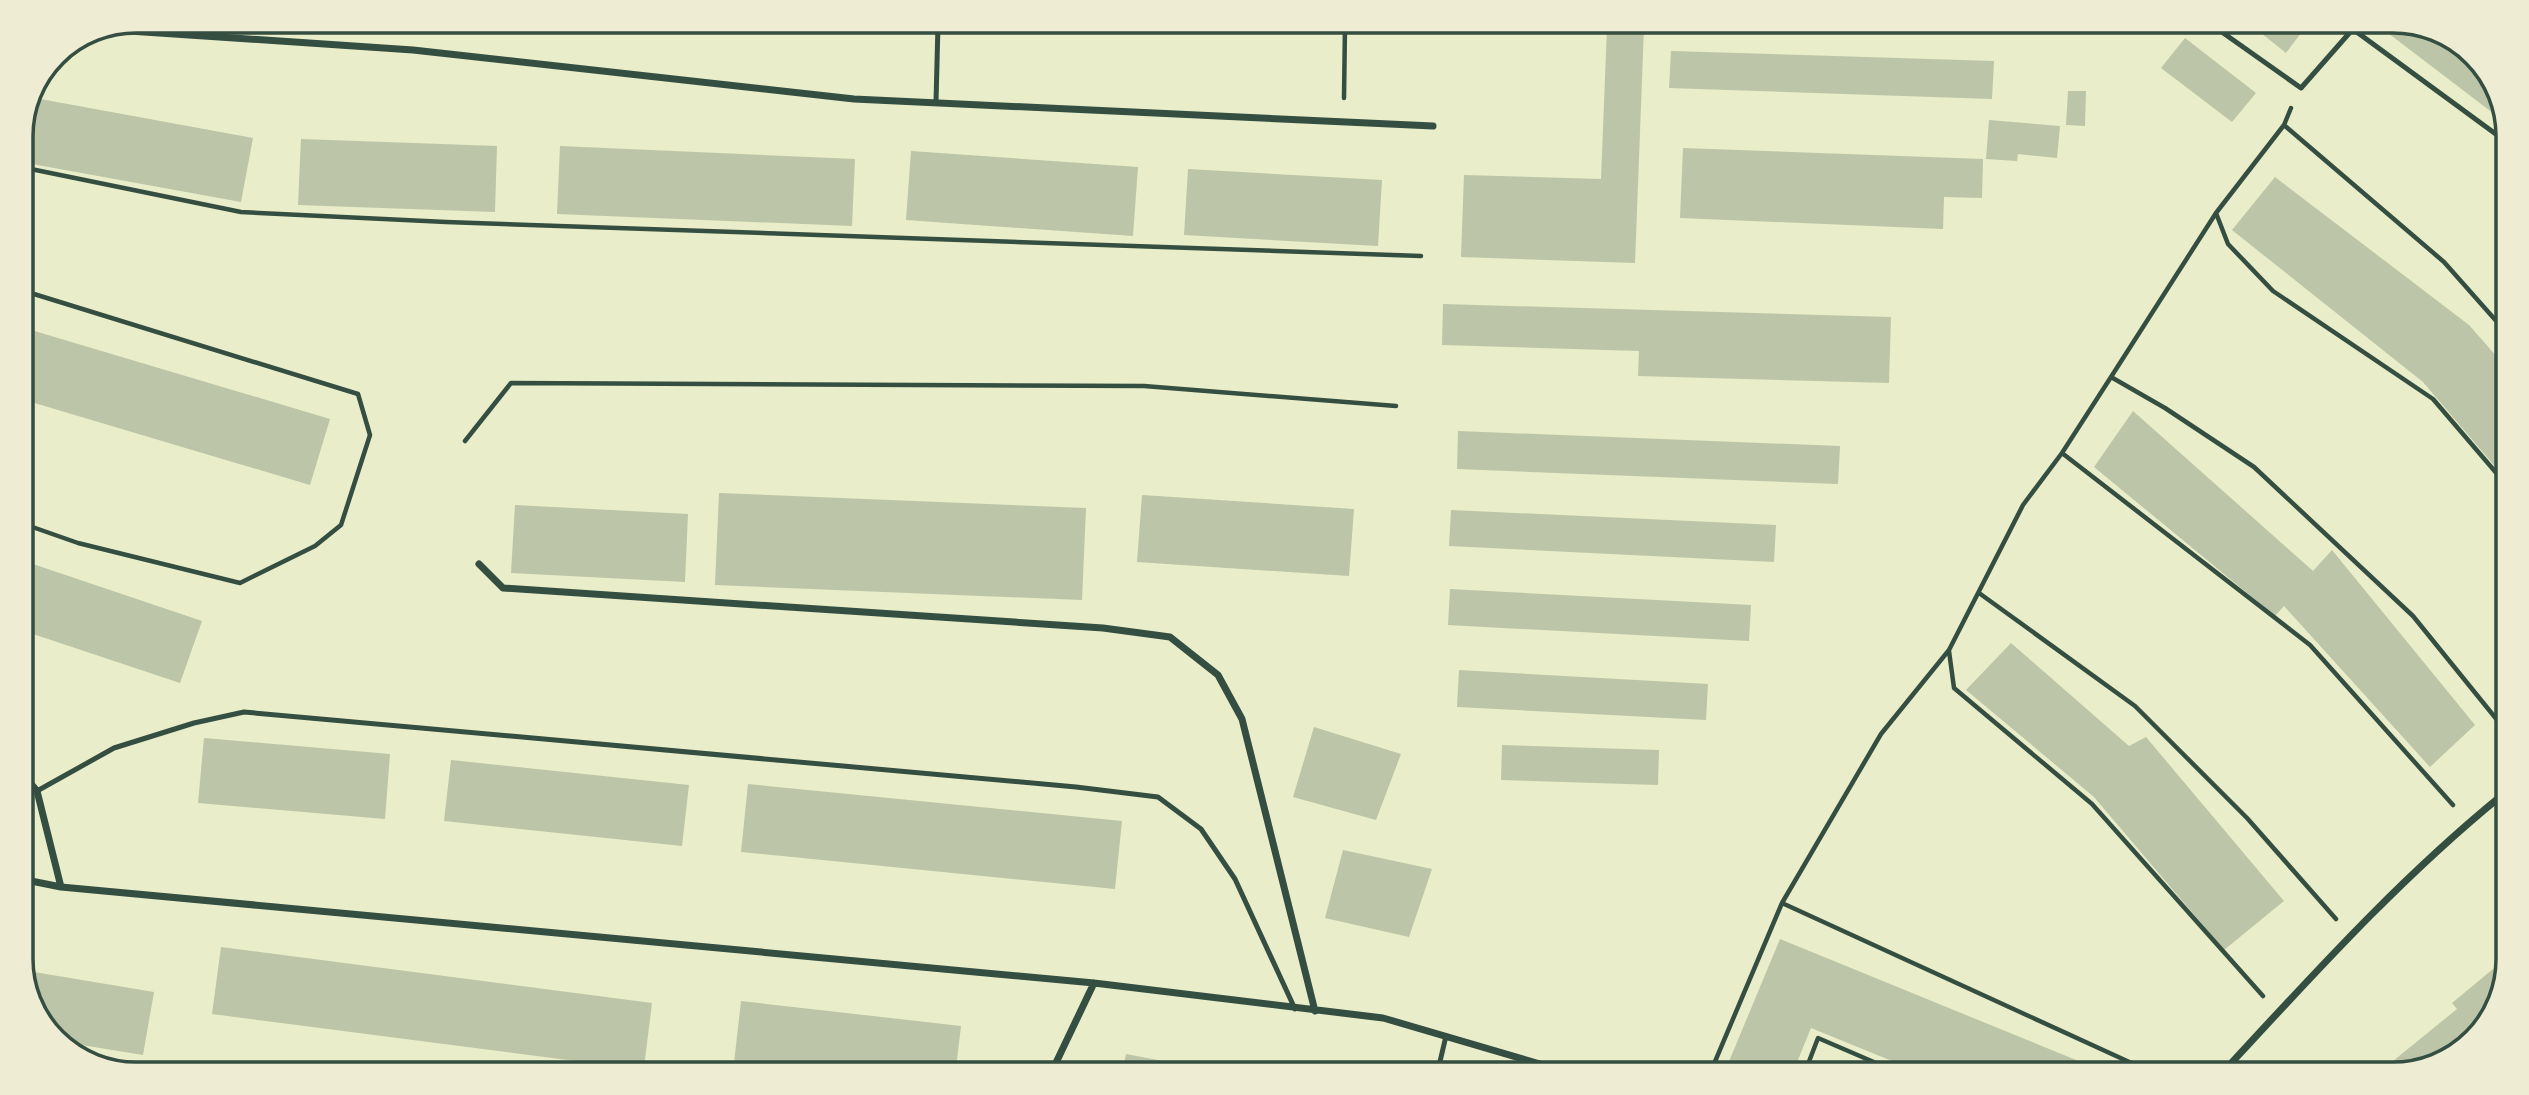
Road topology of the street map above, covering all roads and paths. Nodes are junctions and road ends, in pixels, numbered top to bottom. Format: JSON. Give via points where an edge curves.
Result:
{"nodes":[{"id":1,"x":159,"y":33,"type":"edge"},
{"id":2,"x":938,"y":33,"type":"edge"},
{"id":3,"x":1345,"y":33,"type":"edge"},
{"id":4,"x":2223,"y":33,"type":"edge"},
{"id":5,"x":2350,"y":33,"type":"edge"},
{"id":6,"x":2357,"y":33,"type":"edge"},
{"id":7,"x":2301,"y":88,"type":"junction"},
{"id":8,"x":936,"y":102,"type":"junction"},
{"id":9,"x":1344,"y":120,"type":"junction"},
{"id":10,"x":2284,"y":125,"type":"junction"},
{"id":11,"x":1433,"y":126,"type":"dead end"},
{"id":12,"x":2496,"y":134,"type":"edge"},
{"id":13,"x":33,"y":169,"type":"edge"},
{"id":14,"x":2216,"y":213,"type":"junction"},
{"id":15,"x":1421,"y":256,"type":"dead end"},
{"id":16,"x":33,"y":294,"type":"edge"},
{"id":17,"x":2496,"y":321,"type":"edge"},
{"id":18,"x":2111,"y":377,"type":"junction"},
{"id":19,"x":1396,"y":406,"type":"dead end"},
{"id":20,"x":465,"y":440,"type":"dead end"},
{"id":21,"x":2062,"y":453,"type":"junction"},
{"id":22,"x":2496,"y":473,"type":"edge"},
{"id":23,"x":33,"y":527,"type":"edge"},
{"id":24,"x":479,"y":564,"type":"dead end"},
{"id":25,"x":1979,"y":593,"type":"junction"},
{"id":26,"x":1949,"y":650,"type":"junction"},
{"id":27,"x":2496,"y":719,"type":"edge"},
{"id":28,"x":33,"y":786,"type":"edge"},
{"id":29,"x":37,"y":791,"type":"junction"},
{"id":30,"x":2496,"y":800,"type":"edge"},
{"id":31,"x":2469,"y":822,"type":"junction"},
{"id":32,"x":33,"y":881,"type":"edge"},
{"id":33,"x":61,"y":887,"type":"junction"},
{"id":34,"x":1782,"y":903,"type":"junction"},
{"id":35,"x":2350,"y":936,"type":"junction"},
{"id":36,"x":1094,"y":983,"type":"junction"},
{"id":37,"x":1296,"y":1009,"type":"junction"},
{"id":38,"x":1315,"y":1011,"type":"junction"},
{"id":39,"x":2278,"y":1013,"type":"junction"},
{"id":40,"x":1446,"y":1036,"type":"junction"},
{"id":41,"x":1056,"y":1062,"type":"edge"},
{"id":42,"x":1439,"y":1062,"type":"edge"},
{"id":43,"x":1534,"y":1062,"type":"edge"},
{"id":44,"x":1715,"y":1062,"type":"edge"},
{"id":45,"x":1809,"y":1062,"type":"edge"},
{"id":46,"x":1874,"y":1062,"type":"edge"},
{"id":47,"x":2129,"y":1062,"type":"edge"},
{"id":48,"x":2232,"y":1062,"type":"edge"}],
"edges":[{"from":1,"to":8,"type":"street","via":[[412,50],[854,99]]},
{"from":2,"to":8,"type":"lane"},
{"from":3,"to":9,"type":"path"},
{"from":4,"to":7,"type":"lane"},
{"from":5,"to":7,"type":"lane"},
{"from":6,"to":12,"type":"lane"},
{"from":7,"to":10,"type":"path"},
{"from":8,"to":9,"type":"street"},
{"from":9,"to":11,"type":"street"},
{"from":10,"to":14,"type":"path"},
{"from":10,"to":17,"type":"path","via":[[2444,262]]},
{"from":13,"to":15,"type":"path","via":[[241,212]]},
{"from":14,"to":18,"type":"path"},
{"from":14,"to":22,"type":"path","via":[[2228,244],[2273,291],[2433,399]]},
{"from":16,"to":23,"type":"path","via":[[358,394],[370,435],[341,525],[315,546],[240,583],[78,543]]},
{"from":18,"to":21,"type":"path"},
{"from":18,"to":27,"type":"path","via":[[2253,467],[2413,616]]},
{"from":19,"to":20,"type":"path","via":[[1144,386],[512,383]]},
{"from":21,"to":25,"type":"path","via":[[2023,505]]},
{"from":21,"to":31,"type":"path","via":[[2310,645]]},
{"from":24,"to":38,"type":"street","via":[[503,588],[1103,628],[1170,637],[1217,675],[1242,719]]},
{"from":25,"to":26,"type":"path"},
{"from":25,"to":35,"type":"path","via":[[2135,706],[2248,818]]},
{"from":26,"to":34,"type":"path","via":[[1881,734]]},
{"from":26,"to":39,"type":"path","via":[[1954,688],[2092,804]]},
{"from":28,"to":29,"type":"street"},
{"from":29,"to":33,"type":"street"},
{"from":29,"to":37,"type":"lane","via":[[114,748],[244,712],[1158,797],[1201,829],[1235,879]]},
{"from":30,"to":31,"type":"street"},
{"from":31,"to":35,"type":"street"},
{"from":32,"to":33,"type":"street"},
{"from":33,"to":36,"type":"street"},
{"from":34,"to":44,"type":"path"},
{"from":34,"to":47,"type":"path"},
{"from":35,"to":39,"type":"street"},
{"from":36,"to":37,"type":"street"},
{"from":36,"to":41,"type":"street"},
{"from":37,"to":38,"type":"street"},
{"from":38,"to":40,"type":"street","via":[[1383,1018]]},
{"from":39,"to":48,"type":"street"},
{"from":40,"to":42,"type":"lane"},
{"from":40,"to":43,"type":"street"},
{"from":45,"to":46,"type":"path","via":[[1818,1038]]}]}
